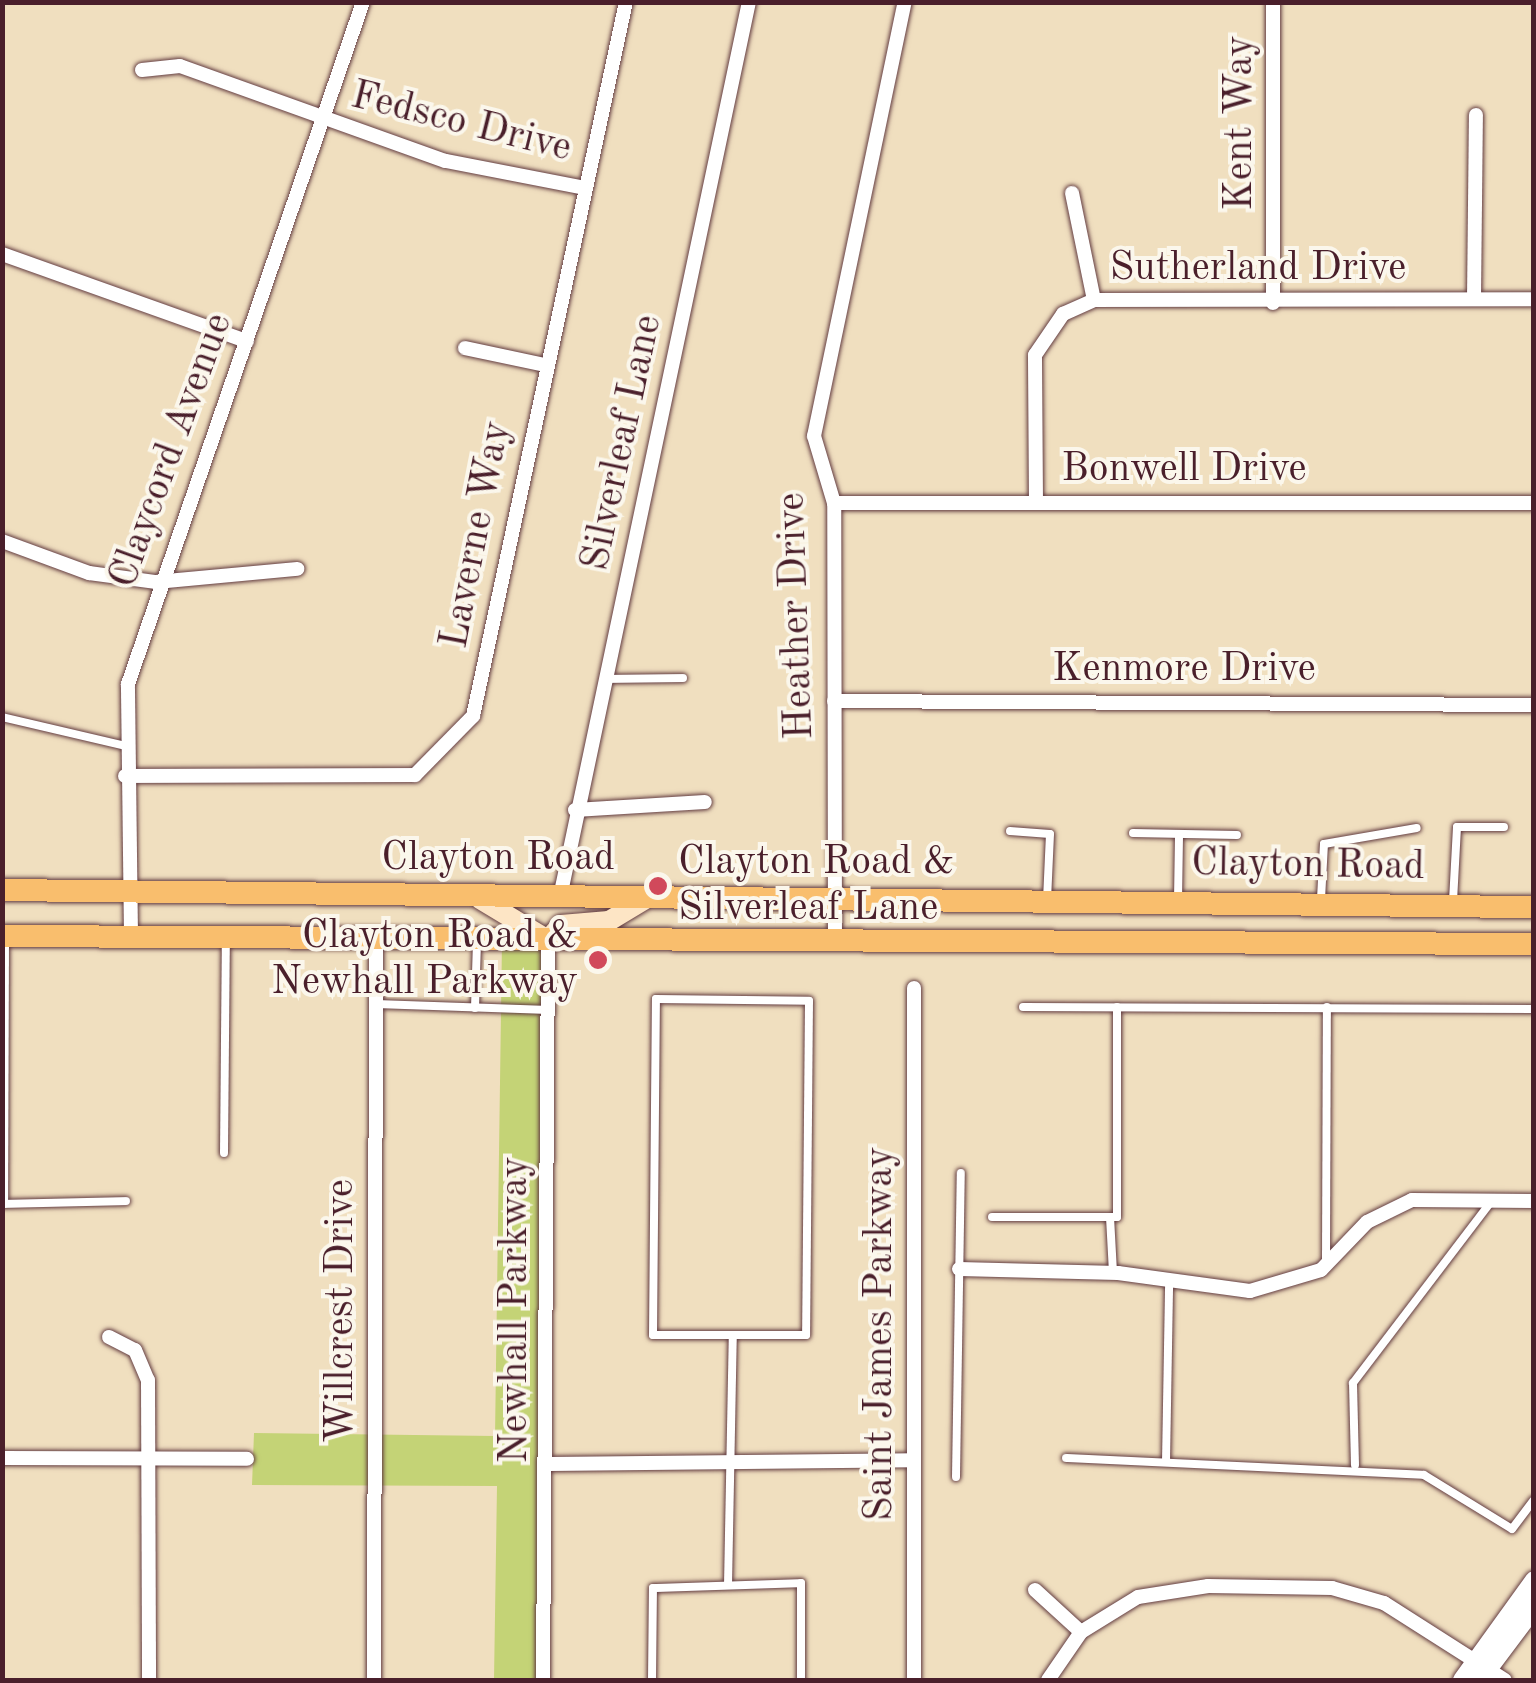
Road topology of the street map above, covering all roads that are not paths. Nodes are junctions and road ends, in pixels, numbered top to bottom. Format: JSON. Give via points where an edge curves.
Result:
{"nodes":[{"id":1,"x":363,"y":2,"type":"edge"},
{"id":2,"x":626,"y":2,"type":"edge"},
{"id":3,"x":749,"y":2,"type":"edge"},
{"id":4,"x":906,"y":2,"type":"edge"},
{"id":5,"x":1273,"y":2,"type":"edge"},
{"id":6,"x":142,"y":70,"type":"dead end"},
{"id":7,"x":1476,"y":115,"type":"dead end"},
{"id":8,"x":321,"y":120,"type":"junction"},
{"id":9,"x":585,"y":188,"type":"junction"},
{"id":10,"x":1072,"y":193,"type":"dead end"},
{"id":11,"x":2,"y":254,"type":"edge"},
{"id":12,"x":1474,"y":299,"type":"junction"},
{"id":13,"x":1534,"y":299,"type":"edge"},
{"id":14,"x":1094,"y":300,"type":"junction"},
{"id":15,"x":1273,"y":302,"type":"junction"},
{"id":16,"x":247,"y":341,"type":"junction"},
{"id":17,"x":464,"y":348,"type":"dead end"},
{"id":18,"x":545,"y":365,"type":"junction"},
{"id":19,"x":834,"y":503,"type":"junction"},
{"id":20,"x":1036,"y":503,"type":"junction"},
{"id":21,"x":1534,"y":503,"type":"edge"},
{"id":22,"x":2,"y":541,"type":"edge"},
{"id":23,"x":297,"y":569,"type":"dead end"},
{"id":24,"x":156,"y":582,"type":"junction"},
{"id":25,"x":682,"y":678,"type":"dead end"},
{"id":26,"x":605,"y":679,"type":"junction"},
{"id":27,"x":834,"y":700,"type":"junction"},
{"id":28,"x":1534,"y":704,"type":"edge"},
{"id":29,"x":2,"y":717,"type":"edge"},
{"id":30,"x":126,"y":746,"type":"junction"},
{"id":31,"x":126,"y":776,"type":"junction"},
{"id":32,"x":704,"y":802,"type":"dead end"},
{"id":33,"x":576,"y":810,"type":"junction"},
{"id":34,"x":1504,"y":827,"type":"dead end"},
{"id":35,"x":1417,"y":828,"type":"dead end"},
{"id":36,"x":1010,"y":830,"type":"dead end"},
{"id":37,"x":1134,"y":833,"type":"dead end"},
{"id":38,"x":1179,"y":834,"type":"junction"},
{"id":39,"x":1237,"y":835,"type":"dead end"},
{"id":40,"x":2,"y":890,"type":"edge"},
{"id":41,"x":130,"y":891,"type":"junction"},
{"id":42,"x":560,"y":896,"type":"junction"},
{"id":43,"x":649,"y":898,"type":"junction"},
{"id":44,"x":834,"y":898,"type":"junction"},
{"id":45,"x":478,"y":899,"type":"junction"},
{"id":46,"x":1047,"y":900,"type":"junction"},
{"id":47,"x":1178,"y":902,"type":"junction"},
{"id":48,"x":1321,"y":904,"type":"junction"},
{"id":49,"x":1453,"y":906,"type":"junction"},
{"id":50,"x":1534,"y":906,"type":"edge"},
{"id":51,"x":4,"y":936,"type":"edge"},
{"id":52,"x":131,"y":936,"type":"junction"},
{"id":53,"x":836,"y":938,"type":"junction"},
{"id":54,"x":226,"y":939,"type":"junction"},
{"id":55,"x":548,"y":940,"type":"junction"},
{"id":56,"x":477,"y":941,"type":"junction"},
{"id":57,"x":376,"y":942,"type":"junction"},
{"id":58,"x":1534,"y":944,"type":"edge"},
{"id":59,"x":914,"y":988,"type":"dead end"},
{"id":60,"x":376,"y":1004,"type":"junction"},
{"id":61,"x":1023,"y":1007,"type":"dead end"},
{"id":62,"x":1117,"y":1007,"type":"junction"},
{"id":63,"x":1326,"y":1007,"type":"junction"},
{"id":64,"x":475,"y":1008,"type":"junction"},
{"id":65,"x":1534,"y":1009,"type":"edge"},
{"id":66,"x":548,"y":1010,"type":"junction"},
{"id":67,"x":224,"y":1153,"type":"dead end"},
{"id":68,"x":960,"y":1173,"type":"dead end"},
{"id":69,"x":1493,"y":1199,"type":"junction"},
{"id":70,"x":1534,"y":1201,"type":"edge"},
{"id":71,"x":126,"y":1202,"type":"dead end"},
{"id":72,"x":1110,"y":1216,"type":"junction"},
{"id":73,"x":992,"y":1218,"type":"dead end"},
{"id":74,"x":1326,"y":1266,"type":"junction"},
{"id":75,"x":959,"y":1269,"type":"junction"},
{"id":76,"x":1113,"y":1272,"type":"junction"},
{"id":77,"x":1169,"y":1283,"type":"junction"},
{"id":78,"x":733,"y":1335,"type":"junction"},
{"id":79,"x":109,"y":1337,"type":"dead end"},
{"id":80,"x":2,"y":1458,"type":"edge"},
{"id":81,"x":149,"y":1458,"type":"junction"},
{"id":82,"x":1066,"y":1458,"type":"dead end"},
{"id":83,"x":248,"y":1459,"type":"dead end"},
{"id":84,"x":914,"y":1460,"type":"junction"},
{"id":85,"x":1166,"y":1462,"type":"junction"},
{"id":86,"x":549,"y":1464,"type":"junction"},
{"id":87,"x":1355,"y":1465,"type":"junction"},
{"id":88,"x":730,"y":1467,"type":"junction"},
{"id":89,"x":956,"y":1477,"type":"dead end"},
{"id":90,"x":1534,"y":1500,"type":"edge"},
{"id":91,"x":1534,"y":1580,"type":"edge"},
{"id":92,"x":728,"y":1586,"type":"junction"},
{"id":93,"x":1034,"y":1590,"type":"dead end"},
{"id":94,"x":1534,"y":1608,"type":"edge"},
{"id":95,"x":1081,"y":1632,"type":"junction"},
{"id":96,"x":1482,"y":1667,"type":"edge"},
{"id":97,"x":149,"y":1680,"type":"edge"},
{"id":98,"x":374,"y":1680,"type":"edge"},
{"id":99,"x":543,"y":1680,"type":"edge"},
{"id":100,"x":652,"y":1680,"type":"edge"},
{"id":101,"x":801,"y":1680,"type":"edge"},
{"id":102,"x":914,"y":1680,"type":"edge"},
{"id":103,"x":1048,"y":1680,"type":"edge"},
{"id":104,"x":1462,"y":1680,"type":"edge"},
{"id":105,"x":1506,"y":1680,"type":"edge"}],
"edges":[{"from":1,"to":8,"type":"street","name":"Claycord Avenue"},
{"from":2,"to":9,"type":"street","name":"Laverne Way"},
{"from":3,"to":26,"type":"street","name":"Silverleaf Lane"},
{"from":4,"to":19,"type":"street","name":"Heather Drive","via":[[822,376],[814,436]]},
{"from":5,"to":15,"type":"street","name":"Kent Way"},
{"from":6,"to":8,"type":"street","name":"Fedsco Drive","via":[[180,66]]},
{"from":7,"to":12,"type":"street"},
{"from":8,"to":9,"type":"street","name":"Fedsco Drive","via":[[446,161]]},
{"from":8,"to":16,"type":"street","name":"Claycord Avenue"},
{"from":9,"to":18,"type":"street","name":"Laverne Way"},
{"from":10,"to":14,"type":"street"},
{"from":11,"to":16,"type":"street"},
{"from":12,"to":13,"type":"street","name":"Sutherland Drive"},
{"from":12,"to":15,"type":"street","name":"Sutherland Drive"},
{"from":14,"to":15,"type":"street","name":"Sutherland Drive"},
{"from":14,"to":20,"type":"street","name":"Sutherland Drive","via":[[1064,314],[1036,355]]},
{"from":16,"to":24,"type":"street","name":"Claycord Avenue"},
{"from":17,"to":18,"type":"street"},
{"from":18,"to":31,"type":"street","name":"Laverne Way","via":[[473,716],[441,757],[414,775]]},
{"from":19,"to":20,"type":"street","name":"Bonwell Drive"},
{"from":19,"to":27,"type":"street","name":"Heather Drive"},
{"from":20,"to":21,"type":"street","name":"Bonwell Drive"},
{"from":22,"to":24,"type":"street","via":[[89,573]]},
{"from":23,"to":24,"type":"street"},
{"from":24,"to":30,"type":"street","name":"Claycord Avenue","via":[[128,684]]},
{"from":25,"to":26,"type":"lane"},
{"from":26,"to":33,"type":"street","name":"Silverleaf Lane"},
{"from":27,"to":28,"type":"street","name":"Kenmore Drive"},
{"from":27,"to":44,"type":"street","name":"Heather Drive"},
{"from":29,"to":30,"type":"lane"},
{"from":30,"to":31,"type":"street","name":"Claycord Avenue"},
{"from":31,"to":41,"type":"street","name":"Claycord Avenue"},
{"from":32,"to":33,"type":"street"},
{"from":33,"to":42,"type":"street","name":"Silverleaf Lane"},
{"from":34,"to":49,"type":"lane","via":[[1458,827]]},
{"from":35,"to":48,"type":"lane","via":[[1324,844]]},
{"from":36,"to":46,"type":"lane","via":[[1050,834]]},
{"from":37,"to":38,"type":"lane"},
{"from":38,"to":39,"type":"lane"},
{"from":38,"to":47,"type":"lane"},
{"from":40,"to":41,"type":"main road","name":"Clayton Road"},
{"from":41,"to":45,"type":"main road","name":"Clayton Road"},
{"from":41,"to":52,"type":"street","name":"Claycord Avenue"},
{"from":42,"to":43,"type":"main road","name":"Clayton Road"},
{"from":42,"to":45,"type":"main road","name":"Clayton Road"},
{"from":43,"to":44,"type":"main road","name":"Clayton Road"},
{"from":43,"to":55,"type":"main road","via":[[609,922],[561,925]]},
{"from":44,"to":46,"type":"main road","name":"Clayton Road"},
{"from":44,"to":53,"type":"street","name":"Heather Drive"},
{"from":45,"to":55,"type":"main road"},
{"from":46,"to":47,"type":"main road","name":"Clayton Road"},
{"from":47,"to":48,"type":"main road","name":"Clayton Road"},
{"from":48,"to":49,"type":"main road","name":"Clayton Road"},
{"from":49,"to":50,"type":"main road","name":"Clayton Road"},
{"from":51,"to":52,"type":"main road","name":"Clayton Road"},
{"from":51,"to":71,"type":"lane","via":[[4,1204]]},
{"from":52,"to":54,"type":"main road","name":"Clayton Road"},
{"from":53,"to":55,"type":"main road","name":"Clayton Road"},
{"from":53,"to":58,"type":"main road","name":"Clayton Road"},
{"from":54,"to":57,"type":"main road","name":"Clayton Road"},
{"from":54,"to":67,"type":"lane"},
{"from":55,"to":56,"type":"main road","name":"Clayton Road"},
{"from":55,"to":66,"type":"street","name":"Newhall Parkway"},
{"from":56,"to":57,"type":"main road","name":"Clayton Road"},
{"from":56,"to":64,"type":"lane"},
{"from":57,"to":60,"type":"street","name":"Willcrest Drive"},
{"from":59,"to":84,"type":"street","name":"Saint James Parkway"},
{"from":60,"to":64,"type":"lane"},
{"from":60,"to":98,"type":"street","name":"Willcrest Drive"},
{"from":61,"to":62,"type":"lane"},
{"from":62,"to":63,"type":"lane"},
{"from":62,"to":72,"type":"lane"},
{"from":63,"to":65,"type":"lane"},
{"from":63,"to":74,"type":"lane"},
{"from":64,"to":66,"type":"lane"},
{"from":66,"to":86,"type":"street","name":"Newhall Parkway"},
{"from":68,"to":75,"type":"lane"},
{"from":69,"to":70,"type":"street"},
{"from":69,"to":74,"type":"street","via":[[1412,1200],[1367,1222]]},
{"from":69,"to":87,"type":"lane","via":[[1352,1382]]},
{"from":72,"to":73,"type":"lane"},
{"from":72,"to":76,"type":"lane"},
{"from":74,"to":77,"type":"street","via":[[1250,1291]]},
{"from":75,"to":76,"type":"street"},
{"from":75,"to":89,"type":"lane"},
{"from":76,"to":77,"type":"street"},
{"from":77,"to":85,"type":"lane"},
{"from":78,"to":78,"type":"lane","via":[[806,1335],[809,1001],[656,999],[653,1335]]},
{"from":78,"to":88,"type":"lane"},
{"from":79,"to":81,"type":"street","via":[[135,1350],[148,1380]]},
{"from":80,"to":81,"type":"street"},
{"from":81,"to":83,"type":"street"},
{"from":81,"to":97,"type":"street"},
{"from":82,"to":85,"type":"lane"},
{"from":84,"to":88,"type":"street"},
{"from":84,"to":102,"type":"street","name":"Saint James Parkway"},
{"from":85,"to":87,"type":"lane"},
{"from":86,"to":88,"type":"street"},
{"from":86,"to":99,"type":"street","name":"Newhall Parkway"},
{"from":87,"to":90,"type":"lane","via":[[1424,1474],[1512,1529]]},
{"from":88,"to":92,"type":"lane"},
{"from":91,"to":96,"type":"street"},
{"from":92,"to":100,"type":"lane","via":[[653,1588]]},
{"from":92,"to":101,"type":"lane","via":[[801,1583]]},
{"from":93,"to":95,"type":"street"},
{"from":94,"to":96,"type":"street"},
{"from":95,"to":96,"type":"street","via":[[1138,1597],[1208,1586],[1332,1588],[1384,1603]]},
{"from":95,"to":103,"type":"street"},
{"from":96,"to":104,"type":"street"},
{"from":96,"to":105,"type":"street"}]}
